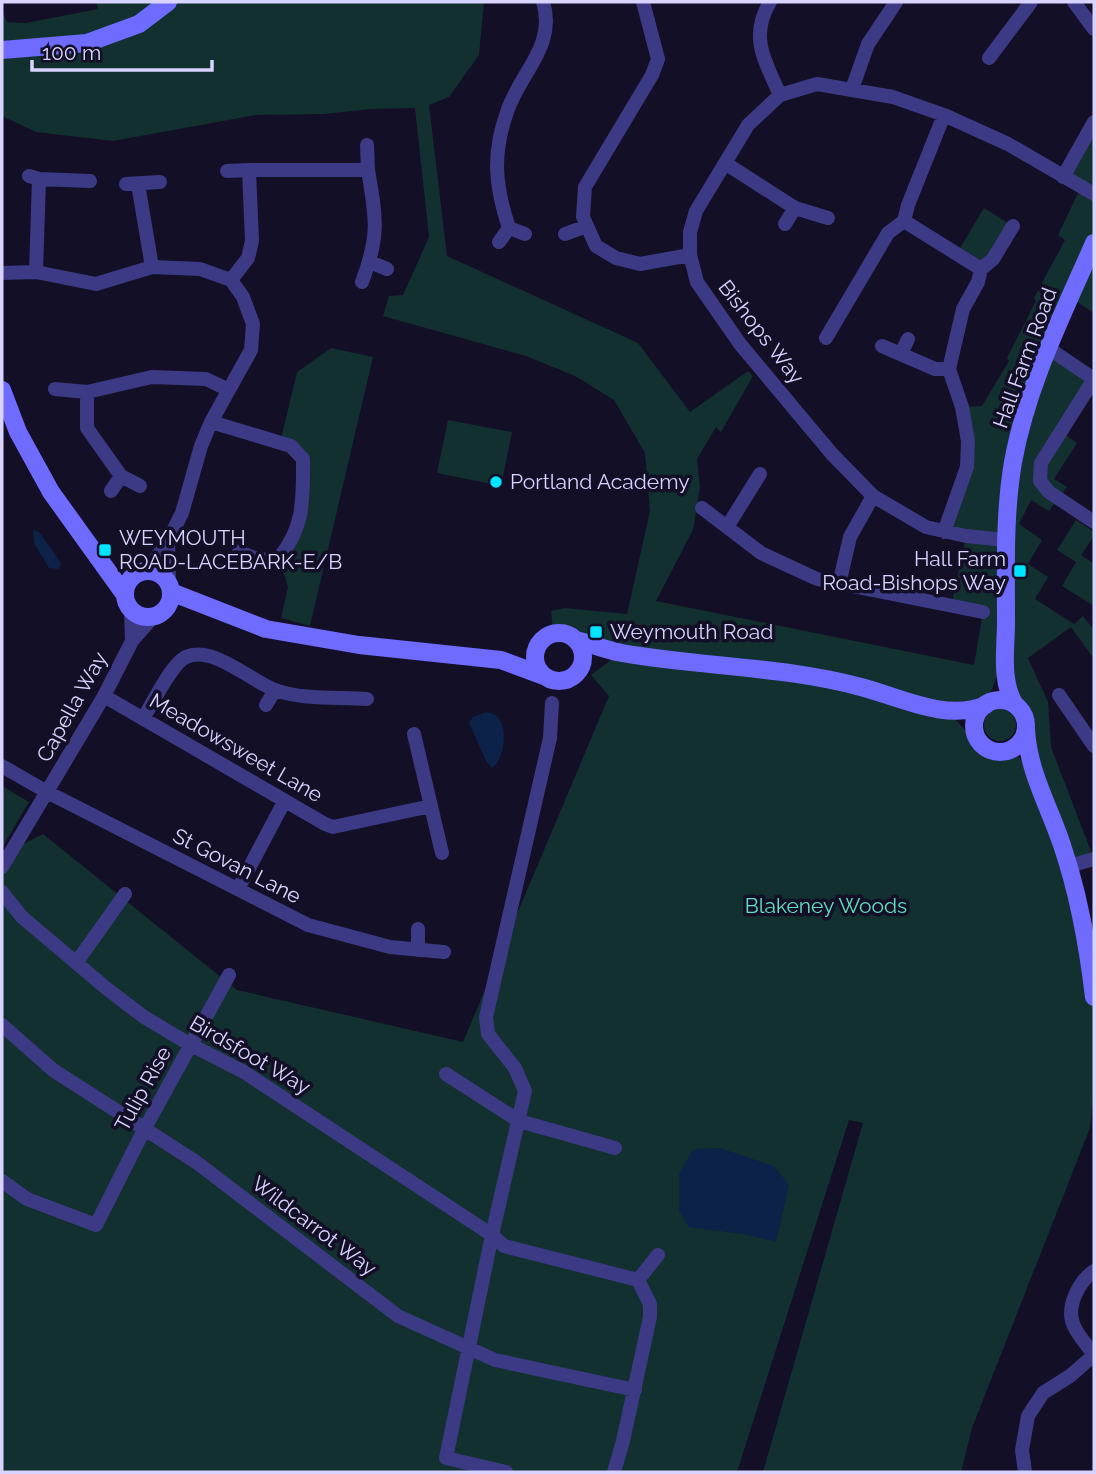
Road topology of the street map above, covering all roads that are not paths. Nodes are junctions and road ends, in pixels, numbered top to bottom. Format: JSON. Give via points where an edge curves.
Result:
{"nodes":[{"id":1,"x":169,"y":2,"type":"edge"},
{"id":2,"x":543,"y":2,"type":"edge"},
{"id":3,"x":770,"y":2,"type":"edge"},
{"id":4,"x":896,"y":2,"type":"edge"},
{"id":5,"x":1031,"y":2,"type":"edge"},
{"id":6,"x":1073,"y":2,"type":"edge"},
{"id":7,"x":644,"y":7,"type":"edge"},
{"id":8,"x":661,"y":8,"type":"dead end"},
{"id":9,"x":1094,"y":29,"type":"edge"},
{"id":10,"x":4,"y":48,"type":"edge"},
{"id":11,"x":989,"y":58,"type":"dead end"},
{"id":12,"x":852,"y":89,"type":"junction"},
{"id":13,"x":780,"y":95,"type":"junction"},
{"id":14,"x":944,"y":115,"type":"junction"},
{"id":15,"x":1094,"y":122,"type":"edge"},
{"id":16,"x":367,"y":145,"type":"dead end"},
{"id":17,"x":725,"y":163,"type":"junction"},
{"id":18,"x":249,"y":170,"type":"junction"},
{"id":19,"x":368,"y":170,"type":"junction"},
{"id":20,"x":227,"y":171,"type":"dead end"},
{"id":21,"x":1063,"y":177,"type":"junction"},
{"id":22,"x":90,"y":181,"type":"dead end"},
{"id":23,"x":160,"y":182,"type":"dead end"},
{"id":24,"x":1094,"y":194,"type":"edge"},
{"id":25,"x":795,"y":208,"type":"junction"},
{"id":26,"x":828,"y":218,"type":"dead end"},
{"id":27,"x":904,"y":221,"type":"junction"},
{"id":28,"x":785,"y":224,"type":"dead end"},
{"id":29,"x":587,"y":226,"type":"junction"},
{"id":30,"x":1013,"y":226,"type":"dead end"},
{"id":31,"x":509,"y":228,"type":"junction"},
{"id":32,"x":525,"y":234,"type":"dead end"},
{"id":33,"x":565,"y":234,"type":"dead end"},
{"id":34,"x":499,"y":242,"type":"dead end"},
{"id":35,"x":1094,"y":243,"type":"edge"},
{"id":36,"x":690,"y":255,"type":"junction"},
{"id":37,"x":370,"y":262,"type":"junction"},
{"id":38,"x":152,"y":267,"type":"junction"},
{"id":39,"x":387,"y":269,"type":"dead end"},
{"id":40,"x":981,"y":269,"type":"junction"},
{"id":41,"x":36,"y":272,"type":"junction"},
{"id":42,"x":2,"y":273,"type":"edge"},
{"id":43,"x":231,"y":280,"type":"junction"},
{"id":44,"x":362,"y":282,"type":"dead end"},
{"id":45,"x":825,"y":338,"type":"dead end"},
{"id":46,"x":908,"y":339,"type":"dead end"},
{"id":47,"x":882,"y":346,"type":"dead end"},
{"id":48,"x":1048,"y":348,"type":"junction"},
{"id":49,"x":901,"y":354,"type":"junction"},
{"id":50,"x":948,"y":369,"type":"junction"},
{"id":51,"x":55,"y":388,"type":"dead end"},
{"id":52,"x":2,"y":390,"type":"edge"},
{"id":53,"x":229,"y":390,"type":"junction"},
{"id":54,"x":87,"y":392,"type":"junction"},
{"id":55,"x":211,"y":422,"type":"junction"},
{"id":56,"x":760,"y":474,"type":"dead end"},
{"id":57,"x":121,"y":477,"type":"junction"},
{"id":58,"x":140,"y":486,"type":"dead end"},
{"id":59,"x":111,"y":491,"type":"dead end"},
{"id":60,"x":873,"y":496,"type":"junction"},
{"id":61,"x":702,"y":508,"type":"dead end"},
{"id":62,"x":1094,"y":522,"type":"edge"},
{"id":63,"x":727,"y":527,"type":"junction"},
{"id":64,"x":944,"y":532,"type":"junction"},
{"id":65,"x":1005,"y":540,"type":"junction"},
{"id":66,"x":168,"y":541,"type":"junction"},
{"id":67,"x":239,"y":552,"type":"dead end"},
{"id":68,"x":279,"y":558,"type":"junction"},
{"id":69,"x":99,"y":559,"type":"junction"},
{"id":70,"x":143,"y":572,"type":"junction"},
{"id":71,"x":284,"y":573,"type":"dead end"},
{"id":72,"x":839,"y":584,"type":"junction"},
{"id":73,"x":170,"y":588,"type":"junction"},
{"id":74,"x":128,"y":602,"type":"junction"},
{"id":75,"x":207,"y":607,"type":"junction"},
{"id":76,"x":983,"y":612,"type":"dead end"},
{"id":77,"x":159,"y":613,"type":"junction"},
{"id":78,"x":576,"y":640,"type":"junction"},
{"id":79,"x":132,"y":641,"type":"junction"},
{"id":80,"x":539,"y":645,"type":"junction"},
{"id":81,"x":621,"y":653,"type":"junction"},
{"id":82,"x":1004,"y":659,"type":"junction"},
{"id":83,"x":501,"y":660,"type":"junction"},
{"id":84,"x":580,"y":669,"type":"junction"},
{"id":85,"x":544,"y":676,"type":"junction"},
{"id":86,"x":275,"y":690,"type":"junction"},
{"id":87,"x":1059,"y":695,"type":"dead end"},
{"id":88,"x":104,"y":696,"type":"junction"},
{"id":89,"x":367,"y":699,"type":"dead end"},
{"id":90,"x":552,"y":704,"type":"dead end"},
{"id":91,"x":266,"y":705,"type":"dead end"},
{"id":92,"x":986,"y":705,"type":"junction"},
{"id":93,"x":1015,"y":705,"type":"junction"},
{"id":94,"x":934,"y":709,"type":"junction"},
{"id":95,"x":143,"y":719,"type":"junction"},
{"id":96,"x":1026,"y":729,"type":"junction"},
{"id":97,"x":414,"y":734,"type":"dead end"},
{"id":98,"x":979,"y":741,"type":"junction"},
{"id":99,"x":1094,"y":746,"type":"edge"},
{"id":100,"x":1003,"y":752,"type":"junction"},
{"id":101,"x":2,"y":766,"type":"edge"},
{"id":102,"x":1035,"y":779,"type":"junction"},
{"id":103,"x":47,"y":792,"type":"junction"},
{"id":104,"x":284,"y":802,"type":"junction"},
{"id":105,"x":431,"y":806,"type":"junction"},
{"id":106,"x":442,"y":853,"type":"dead end"},
{"id":107,"x":1094,"y":859,"type":"edge"},
{"id":108,"x":1069,"y":866,"type":"junction"},
{"id":109,"x":2,"y":867,"type":"edge"},
{"id":110,"x":238,"y":889,"type":"junction"},
{"id":111,"x":2,"y":892,"type":"edge"},
{"id":112,"x":125,"y":894,"type":"dead end"},
{"id":113,"x":418,"y":929,"type":"dead end"},
{"id":114,"x":418,"y":950,"type":"junction"},
{"id":115,"x":444,"y":952,"type":"dead end"},
{"id":116,"x":76,"y":963,"type":"junction"},
{"id":117,"x":229,"y":975,"type":"dead end"},
{"id":118,"x":1094,"y":997,"type":"edge"},
{"id":119,"x":2,"y":1025,"type":"edge"},
{"id":120,"x":191,"y":1045,"type":"junction"},
{"id":121,"x":446,"y":1074,"type":"dead end"},
{"id":122,"x":519,"y":1121,"type":"junction"},
{"id":123,"x":144,"y":1130,"type":"junction"},
{"id":124,"x":615,"y":1148,"type":"dead end"},
{"id":125,"x":2,"y":1181,"type":"edge"},
{"id":126,"x":492,"y":1235,"type":"junction"},
{"id":127,"x":658,"y":1255,"type":"dead end"},
{"id":128,"x":1094,"y":1270,"type":"edge"},
{"id":129,"x":638,"y":1280,"type":"junction"},
{"id":130,"x":469,"y":1348,"type":"junction"},
{"id":131,"x":1094,"y":1355,"type":"edge"},
{"id":132,"x":635,"y":1390,"type":"junction"},
{"id":133,"x":506,"y":1472,"type":"edge"},
{"id":134,"x":614,"y":1472,"type":"edge"},
{"id":135,"x":1025,"y":1472,"type":"edge"}],
"edges":[{"from":1,"to":10,"type":"street","via":[[139,24],[87,43]]},
{"from":2,"to":31,"type":"street","via":[[547,14],[539,55],[507,109],[495,157],[500,203]]},
{"from":3,"to":13,"type":"street","via":[[761,16],[759,42]]},
{"from":4,"to":12,"type":"street","via":[[867,44]]},
{"from":5,"to":11,"type":"street","via":[[1007,45]]},
{"from":6,"to":9,"type":"street"},
{"from":7,"to":8,"type":"street"},
{"from":7,"to":29,"type":"street","via":[[658,59],[653,75],[585,187],[583,217]]},
{"from":12,"to":13,"type":"street","name":"Bishops Way","via":[[817,84]]},
{"from":12,"to":14,"type":"street","name":"Bishops Way"},
{"from":13,"to":17,"type":"street","name":"Bishops Way","via":[[748,125]]},
{"from":14,"to":21,"type":"street","name":"Bishops Way","via":[[1008,144]]},
{"from":14,"to":27,"type":"street"},
{"from":15,"to":21,"type":"street"},
{"from":16,"to":19,"type":"street"},
{"from":17,"to":25,"type":"street"},
{"from":17,"to":36,"type":"street","name":"Bishops Way","via":[[696,211]]},
{"from":18,"to":19,"type":"street"},
{"from":18,"to":20,"type":"street"},
{"from":18,"to":43,"type":"street","via":[[252,241],[248,258]]},
{"from":19,"to":37,"type":"street","via":[[376,226]]},
{"from":21,"to":24,"type":"street","name":"Bishops Way"},
{"from":22,"to":41,"type":"street","via":[[34,178]]},
{"from":23,"to":38,"type":"street","via":[[132,184]]},
{"from":25,"to":26,"type":"street"},
{"from":25,"to":28,"type":"street"},
{"from":27,"to":40,"type":"street"},
{"from":27,"to":45,"type":"street","via":[[888,233],[849,313]]},
{"from":29,"to":33,"type":"street"},
{"from":29,"to":36,"type":"street","via":[[596,246],[616,258],[640,264]]},
{"from":30,"to":40,"type":"street","via":[[993,259]]},
{"from":31,"to":32,"type":"street"},
{"from":31,"to":34,"type":"street"},
{"from":35,"to":48,"type":"street","name":"Hall Farm Road"},
{"from":36,"to":60,"type":"street","name":"Bishops Way","via":[[697,282],[740,344]]},
{"from":37,"to":39,"type":"street"},
{"from":37,"to":44,"type":"street"},
{"from":38,"to":41,"type":"street","via":[[96,284]]},
{"from":38,"to":43,"type":"street","via":[[200,269]]},
{"from":40,"to":50,"type":"street","via":[[963,309]]},
{"from":41,"to":42,"type":"street"},
{"from":43,"to":53,"type":"street","via":[[243,296],[253,324],[251,350]]},
{"from":46,"to":49,"type":"street"},
{"from":47,"to":49,"type":"street"},
{"from":48,"to":62,"type":"street","via":[[1094,379],[1041,463],[1040,481]]},
{"from":48,"to":65,"type":"street","name":"Hall Farm Road","via":[[1013,463]]},
{"from":49,"to":50,"type":"street","via":[[935,369]]},
{"from":50,"to":64,"type":"street","via":[[968,441],[967,467]]},
{"from":51,"to":54,"type":"street"},
{"from":52,"to":69,"type":"street","via":[[18,432],[51,492]]},
{"from":53,"to":54,"type":"street","via":[[206,379],[152,377]]},
{"from":53,"to":55,"type":"street"},
{"from":54,"to":57,"type":"street","via":[[87,428]]},
{"from":55,"to":66,"type":"street","via":[[182,513]]},
{"from":55,"to":68,"type":"street","via":[[291,446],[303,459],[303,500],[293,542]]},
{"from":56,"to":63,"type":"street"},
{"from":57,"to":58,"type":"street"},
{"from":57,"to":59,"type":"street"},
{"from":60,"to":64,"type":"street","name":"Bishops Way","via":[[926,527]]},
{"from":60,"to":72,"type":"street","via":[[850,537]]},
{"from":61,"to":63,"type":"street"},
{"from":63,"to":72,"type":"street","via":[[761,553]]},
{"from":64,"to":65,"type":"street","name":"Bishops Way"},
{"from":65,"to":82,"type":"street","name":"Hall Farm Road"},
{"from":66,"to":70,"type":"street"},
{"from":66,"to":73,"type":"street"},
{"from":67,"to":68,"type":"street","via":[[260,560]]},
{"from":68,"to":71,"type":"street"},
{"from":69,"to":70,"type":"street"},
{"from":69,"to":74,"type":"street"},
{"from":70,"to":73,"type":"street","via":[[160,574]]},
{"from":70,"to":74,"type":"street","via":[[127,584]]},
{"from":72,"to":76,"type":"street"},
{"from":73,"to":75,"type":"street"},
{"from":73,"to":77,"type":"street","via":[[168,605]]},
{"from":74,"to":77,"type":"street","via":[[141,616]]},
{"from":74,"to":79,"type":"street","name":"Capella Way"},
{"from":75,"to":77,"type":"street"},
{"from":75,"to":83,"type":"street","via":[[266,629],[359,645]]},
{"from":77,"to":79,"type":"street","name":"Capella Way"},
{"from":78,"to":80,"type":"street","via":[[555,634]]},
{"from":78,"to":81,"type":"street"},
{"from":78,"to":84,"type":"street","via":[[583,653]]},
{"from":79,"to":88,"type":"street","name":"Capella Way"},
{"from":80,"to":83,"type":"street"},
{"from":80,"to":85,"type":"street","via":[[536,665]]},
{"from":81,"to":84,"type":"street"},
{"from":81,"to":94,"type":"street","via":[[785,672],[859,686]]},
{"from":82,"to":92,"type":"street","name":"Hall Farm Road"},
{"from":82,"to":93,"type":"street","name":"Hall Farm Road"},
{"from":83,"to":85,"type":"street"},
{"from":84,"to":85,"type":"street","via":[[566,681]]},
{"from":86,"to":89,"type":"street"},
{"from":86,"to":91,"type":"street"},
{"from":86,"to":95,"type":"street","via":[[211,657],[191,655],[177,664]]},
{"from":87,"to":99,"type":"street"},
{"from":88,"to":95,"type":"street","name":"Meadowsweet Lane"},
{"from":88,"to":103,"type":"street","name":"Capella Way"},
{"from":90,"to":122,"type":"street","via":[[550,737],[486,1017],[488,1034],[525,1091]]},
{"from":92,"to":93,"type":"street","via":[[1001,701]]},
{"from":92,"to":94,"type":"street","via":[[968,710]]},
{"from":92,"to":98,"type":"street","via":[[974,726]]},
{"from":93,"to":96,"type":"street","via":[[1024,715]]},
{"from":94,"to":98,"type":"street"},
{"from":95,"to":104,"type":"street","name":"Meadowsweet Lane"},
{"from":96,"to":100,"type":"street","via":[[1018,745]]},
{"from":96,"to":102,"type":"street"},
{"from":97,"to":105,"type":"street"},
{"from":98,"to":100,"type":"street"},
{"from":100,"to":102,"type":"street"},
{"from":101,"to":103,"type":"street","name":"St Govan Lane"},
{"from":102,"to":108,"type":"street"},
{"from":103,"to":109,"type":"street","name":"Capella Way"},
{"from":103,"to":110,"type":"street","name":"St Govan Lane"},
{"from":104,"to":105,"type":"street","name":"Meadowsweet Lane","via":[[333,827]]},
{"from":104,"to":110,"type":"street"},
{"from":105,"to":106,"type":"street"},
{"from":107,"to":108,"type":"street"},
{"from":108,"to":118,"type":"street","via":[[1087,940]]},
{"from":110,"to":114,"type":"street","name":"St Govan Lane","via":[[308,925]]},
{"from":111,"to":116,"type":"street","name":"Birdsfoot Way","via":[[22,917]]},
{"from":112,"to":116,"type":"street"},
{"from":113,"to":114,"type":"street"},
{"from":114,"to":115,"type":"street","name":"St Govan Lane"},
{"from":116,"to":120,"type":"street","name":"Birdsfoot Way","via":[[144,1017]]},
{"from":117,"to":120,"type":"street","name":"Tulip Rise"},
{"from":119,"to":123,"type":"street","name":"Wildcarrot Way","via":[[53,1070]]},
{"from":120,"to":123,"type":"street","name":"Tulip Rise"},
{"from":120,"to":126,"type":"street","name":"Birdsfoot Way","via":[[244,1072]]},
{"from":121,"to":122,"type":"street"},
{"from":122,"to":124,"type":"street"},
{"from":122,"to":126,"type":"street"},
{"from":123,"to":125,"type":"street","name":"Tulip Rise","via":[[96,1225],[27,1199]]},
{"from":123,"to":130,"type":"street","name":"Wildcarrot Way","via":[[196,1163],[398,1316]]},
{"from":126,"to":129,"type":"street","name":"Birdsfoot Way","via":[[504,1246]]},
{"from":126,"to":130,"type":"street"},
{"from":127,"to":129,"type":"street"},
{"from":128,"to":131,"type":"street","via":[[1073,1298],[1072,1324]]},
{"from":129,"to":132,"type":"street","via":[[650,1304],[650,1317]]},
{"from":130,"to":132,"type":"street","name":"Wildcarrot Way","via":[[495,1360]]},
{"from":130,"to":133,"type":"street","via":[[446,1458]]},
{"from":131,"to":135,"type":"street","via":[[1043,1393],[1028,1416],[1022,1450]]},
{"from":132,"to":134,"type":"street"}]}
